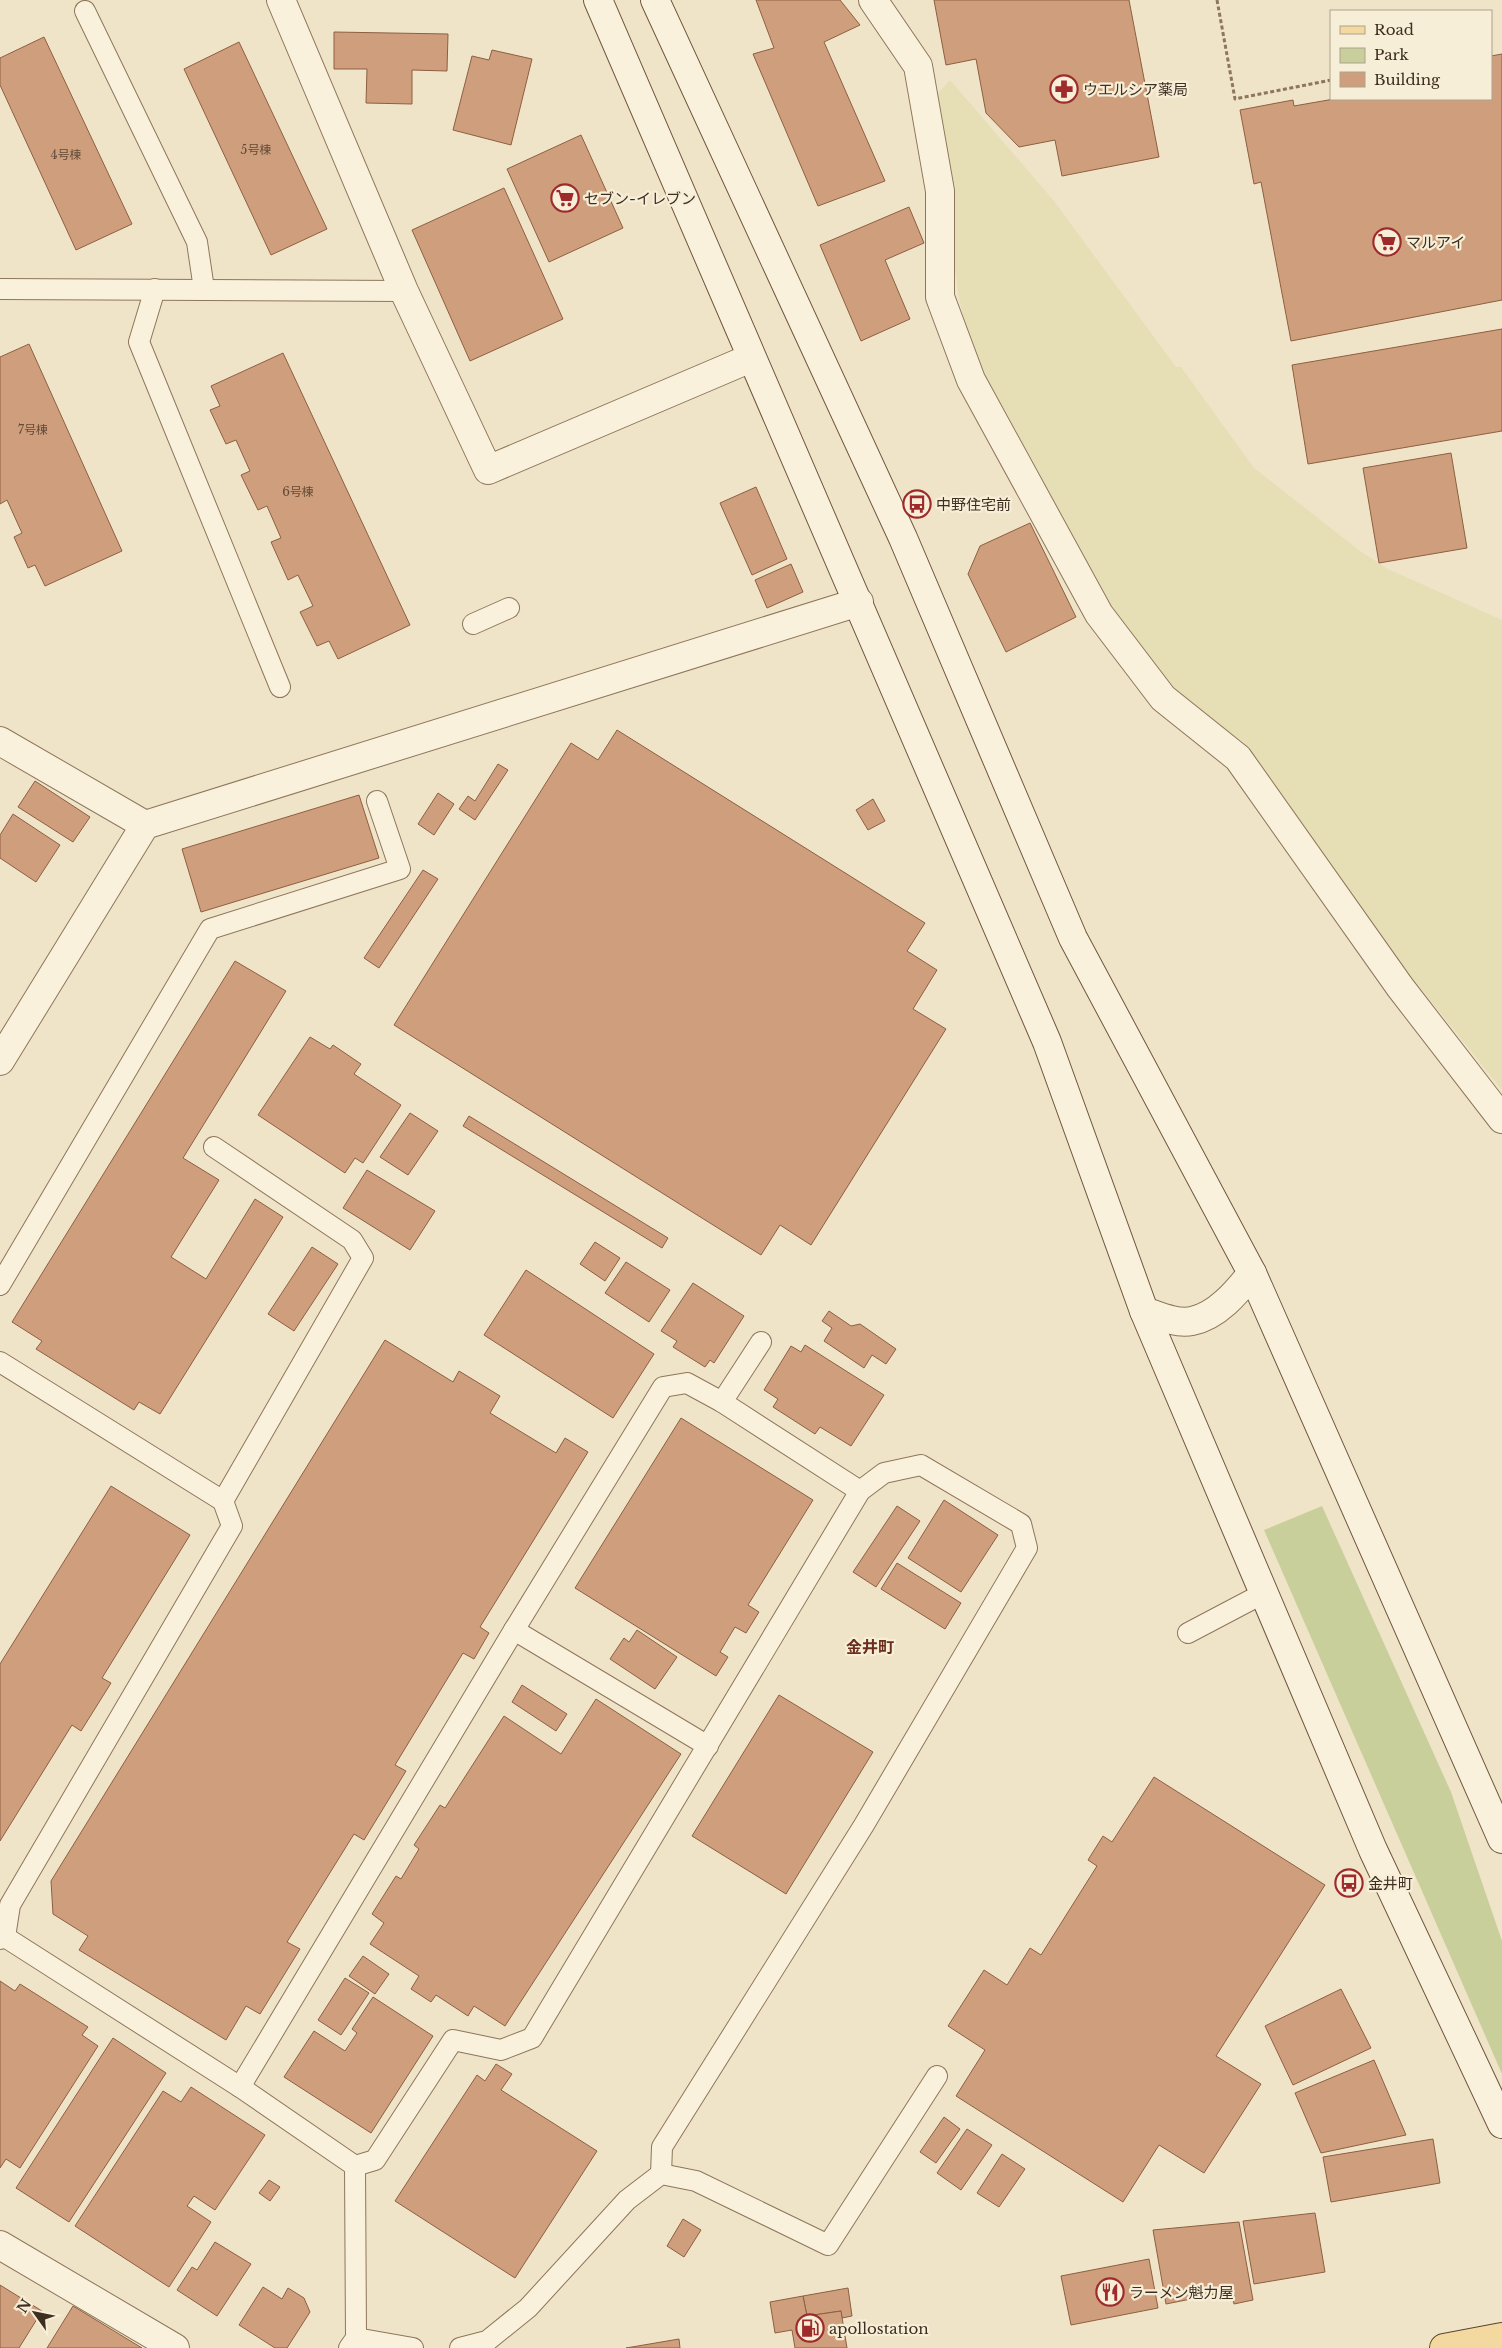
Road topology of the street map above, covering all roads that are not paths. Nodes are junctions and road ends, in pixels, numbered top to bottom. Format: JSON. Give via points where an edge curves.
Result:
{"nodes":[{"id":1,"x":280,"y":0,"type":"edge"},
{"id":2,"x":598,"y":0,"type":"edge"},
{"id":3,"x":654,"y":0,"type":"edge"},
{"id":4,"x":873,"y":0,"type":"edge"},
{"id":5,"x":85,"y":10,"type":"dead end"},
{"id":6,"x":0,"y":289,"type":"edge"},
{"id":7,"x":155,"y":289,"type":"junction"},
{"id":8,"x":204,"y":289,"type":"junction"},
{"id":9,"x":404,"y":291,"type":"junction"},
{"id":10,"x":751,"y":358,"type":"junction"},
{"id":11,"x":859,"y":602,"type":"junction"},
{"id":12,"x":509,"y":608,"type":"dead end"},
{"id":13,"x":473,"y":624,"type":"dead end"},
{"id":14,"x":280,"y":687,"type":"dead end"},
{"id":15,"x":0,"y":741,"type":"edge"},
{"id":16,"x":377,"y":801,"type":"dead end"},
{"id":17,"x":145,"y":825,"type":"junction"},
{"id":18,"x":0,"y":1060,"type":"edge"},
{"id":19,"x":1502,"y":1119,"type":"edge"},
{"id":20,"x":214,"y":1147,"type":"dead end"},
{"id":21,"x":1252,"y":1273,"type":"junction"},
{"id":22,"x":0,"y":1285,"type":"edge"},
{"id":23,"x":1144,"y":1311,"type":"junction"},
{"id":24,"x":761,"y":1342,"type":"dead end"},
{"id":25,"x":0,"y":1362,"type":"edge"},
{"id":26,"x":722,"y":1402,"type":"junction"},
{"id":27,"x":860,"y":1491,"type":"junction"},
{"id":28,"x":223,"y":1501,"type":"junction"},
{"id":29,"x":1264,"y":1594,"type":"junction"},
{"id":30,"x":514,"y":1630,"type":"junction"},
{"id":31,"x":1188,"y":1633,"type":"dead end"},
{"id":32,"x":708,"y":1746,"type":"junction"},
{"id":33,"x":1502,"y":1839,"type":"edge"},
{"id":34,"x":2,"y":1938,"type":"edge"},
{"id":35,"x":937,"y":2076,"type":"dead end"},
{"id":36,"x":240,"y":2088,"type":"junction"},
{"id":37,"x":1502,"y":2124,"type":"edge"},
{"id":38,"x":355,"y":2166,"type":"junction"},
{"id":39,"x":661,"y":2174,"type":"junction"},
{"id":40,"x":0,"y":2245,"type":"edge"},
{"id":41,"x":1502,"y":2337,"type":"edge"},
{"id":42,"x":353,"y":2343,"type":"edge"},
{"id":43,"x":175,"y":2348,"type":"edge"},
{"id":44,"x":413,"y":2348,"type":"edge"},
{"id":45,"x":460,"y":2348,"type":"edge"},
{"id":46,"x":1444,"y":2348,"type":"edge"}],
"edges":[{"from":1,"to":9,"type":"street"},
{"from":2,"to":10,"type":"street"},
{"from":3,"to":21,"type":"street","via":[[903,538],[1073,938]]},
{"from":4,"to":19,"type":"street","via":[[918,66],[940,191],[940,297],[971,380],[1099,614],[1163,698],[1238,758],[1400,987]]},
{"from":5,"to":8,"type":"lane","via":[[197,242]]},
{"from":6,"to":7,"type":"lane"},
{"from":7,"to":8,"type":"lane"},
{"from":7,"to":14,"type":"lane","via":[[139,342]]},
{"from":8,"to":9,"type":"lane"},
{"from":9,"to":10,"type":"street","via":[[488,470]]},
{"from":10,"to":11,"type":"street"},
{"from":11,"to":17,"type":"street"},
{"from":11,"to":23,"type":"street","via":[[1047,1042]]},
{"from":12,"to":13,"type":"lane"},
{"from":15,"to":17,"type":"street"},
{"from":16,"to":22,"type":"lane","via":[[400,869],[210,930]]},
{"from":17,"to":18,"type":"street"},
{"from":20,"to":28,"type":"lane","via":[[352,1240],[363,1258]]},
{"from":21,"to":23,"type":"street","via":[[1237,1293],[1216,1310],[1192,1321],[1172,1320]]},
{"from":21,"to":33,"type":"street"},
{"from":23,"to":29,"type":"street"},
{"from":24,"to":26,"type":"lane"},
{"from":25,"to":28,"type":"lane"},
{"from":26,"to":27,"type":"lane"},
{"from":26,"to":30,"type":"lane","via":[[687,1383],[663,1387]]},
{"from":27,"to":32,"type":"lane"},
{"from":27,"to":39,"type":"lane","via":[[884,1473],[921,1466],[1021,1524],[1027,1548],[864,1825],[662,2147]]},
{"from":28,"to":34,"type":"lane","via":[[232,1526],[10,1904]]},
{"from":29,"to":31,"type":"lane"},
{"from":29,"to":37,"type":"street","via":[[1373,1850]]},
{"from":30,"to":32,"type":"lane"},
{"from":30,"to":36,"type":"lane"},
{"from":32,"to":38,"type":"lane","via":[[532,2038],[501,2050],[453,2040],[375,2160]]},
{"from":34,"to":36,"type":"lane"},
{"from":35,"to":39,"type":"lane","via":[[828,2244],[696,2181]]},
{"from":36,"to":38,"type":"lane"},
{"from":38,"to":42,"type":"lane"},
{"from":39,"to":45,"type":"lane","via":[[627,2200],[528,2308],[487,2341]]},
{"from":40,"to":43,"type":"street"},
{"from":41,"to":46,"type":"main road"},
{"from":42,"to":44,"type":"lane"}]}
